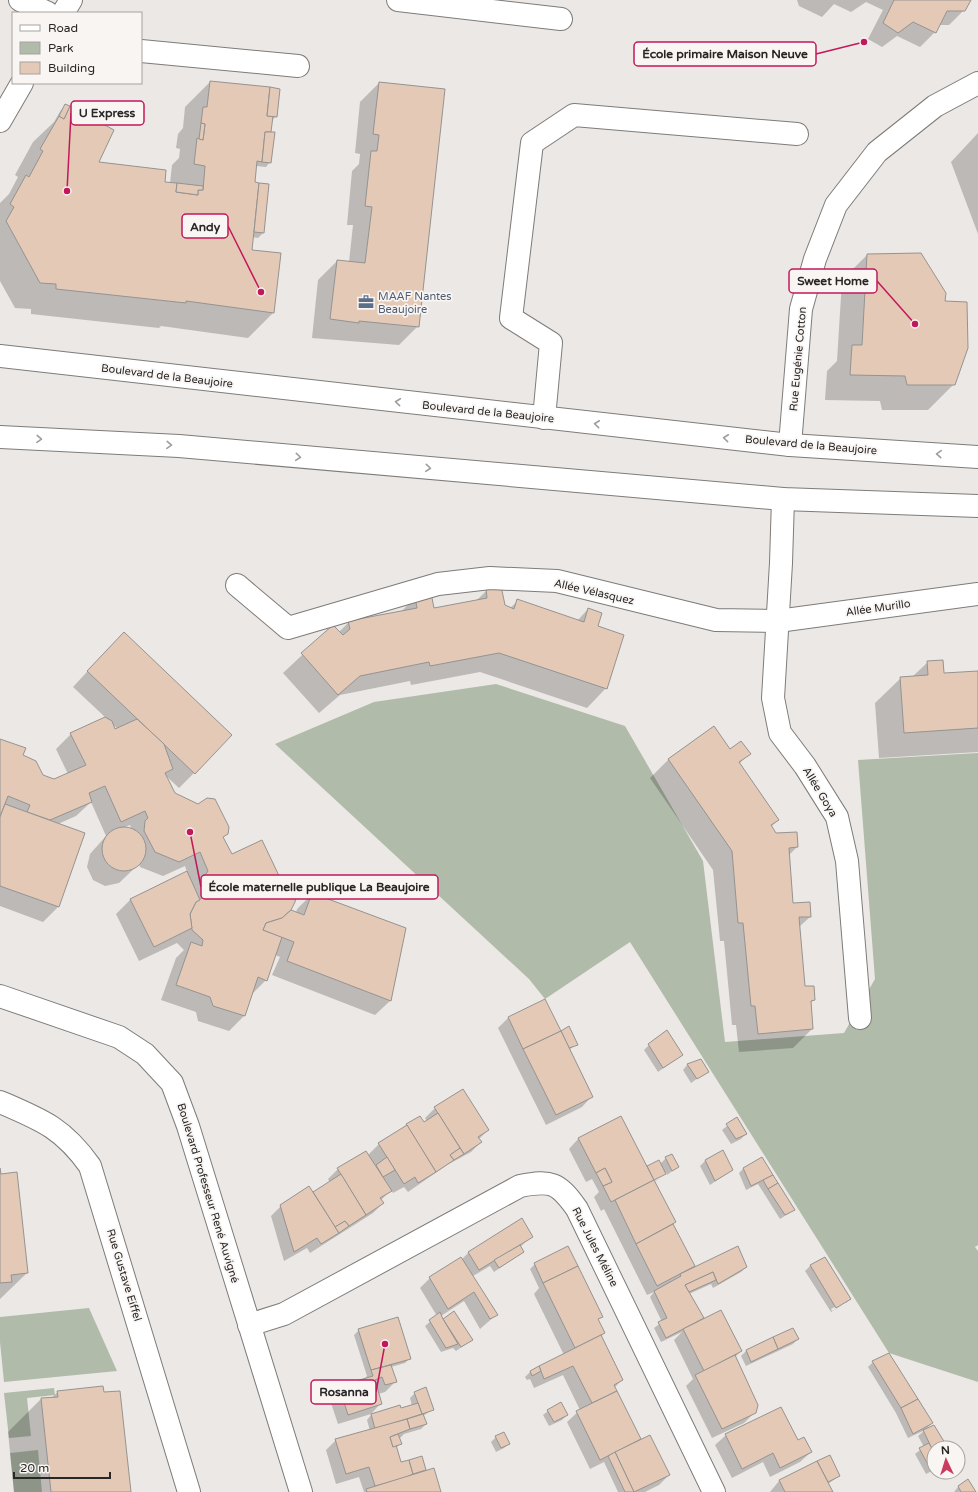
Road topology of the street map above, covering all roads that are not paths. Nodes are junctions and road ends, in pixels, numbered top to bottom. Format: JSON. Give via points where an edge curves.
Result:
{"nodes":[{"id":1,"x":20,"y":0,"type":"edge"},
{"id":2,"x":71,"y":0,"type":"edge"},
{"id":3,"x":398,"y":0,"type":"edge"},
{"id":4,"x":46,"y":12,"type":"edge"},
{"id":5,"x":64,"y":12,"type":"edge"},
{"id":6,"x":561,"y":19,"type":"dead end"},
{"id":7,"x":142,"y":51,"type":"edge"},
{"id":8,"x":298,"y":66,"type":"dead end"},
{"id":9,"x":978,"y":83,"type":"edge"},
{"id":10,"x":21,"y":84,"type":"edge"},
{"id":11,"x":0,"y":121,"type":"edge"},
{"id":12,"x":798,"y":134,"type":"dead end"},
{"id":13,"x":0,"y":356,"type":"edge"},
{"id":14,"x":544,"y":418,"type":"junction"},
{"id":15,"x":0,"y":437,"type":"edge"},
{"id":16,"x":790,"y":445,"type":"junction"},
{"id":17,"x":978,"y":457,"type":"edge"},
{"id":18,"x":783,"y":499,"type":"junction"},
{"id":19,"x":978,"y":506,"type":"edge"},
{"id":20,"x":237,"y":585,"type":"dead end"},
{"id":21,"x":978,"y":594,"type":"edge"},
{"id":22,"x":778,"y":621,"type":"junction"},
{"id":23,"x":0,"y":996,"type":"edge"},
{"id":24,"x":860,"y":1018,"type":"dead end"},
{"id":25,"x":0,"y":1102,"type":"edge"},
{"id":26,"x":249,"y":1325,"type":"junction"},
{"id":27,"x":189,"y":1492,"type":"edge"},
{"id":28,"x":301,"y":1492,"type":"edge"},
{"id":29,"x":714,"y":1492,"type":"edge"}],
"edges":[{"from":1,"to":4,"type":"street"},
{"from":2,"to":5,"type":"street"},
{"from":3,"to":6,"type":"street"},
{"from":7,"to":8,"type":"street"},
{"from":9,"to":16,"type":"street","name":"Rue Eugénie Cotton","via":[[935,106],[877,152],[836,204],[815,259],[801,309]]},
{"from":10,"to":11,"type":"street"},
{"from":12,"to":14,"type":"street","via":[[574,115],[532,143],[511,318],[552,343]]},
{"from":14,"to":13,"type":"street","name":"Boulevard de la Beaujoire","one_way":true},
{"from":16,"to":14,"type":"street","name":"Boulevard de la Beaujoire","one_way":true},
{"from":15,"to":18,"type":"street","one_way":true,"via":[[179,446]]},
{"from":17,"to":16,"type":"street","name":"Boulevard de la Beaujoire","one_way":true},
{"from":18,"to":19,"type":"street"},
{"from":18,"to":22,"type":"street"},
{"from":20,"to":22,"type":"street","name":"Allée Vélasquez","via":[[288,628],[438,584],[490,578],[557,581],[716,620]]},
{"from":21,"to":22,"type":"street","name":"Allée Murillo"},
{"from":22,"to":24,"type":"street","name":"Allée Goya","via":[[773,698],[780,733],[805,766],[837,817],[847,861]]},
{"from":23,"to":26,"type":"street","name":"Boulevard Professeur René Auvigné","via":[[119,1037],[145,1054],[172,1083],[188,1126]]},
{"from":25,"to":27,"type":"street","name":"Rue Gustave Eiffel","via":[[50,1124],[76,1146],[90,1166]]},
{"from":26,"to":28,"type":"street","name":"Boulevard Professeur René Auvigné"},
{"from":26,"to":29,"type":"street","name":"Rue Jules Méline","via":[[284,1314],[520,1186],[550,1183],[561,1188],[577,1209]]}]}
